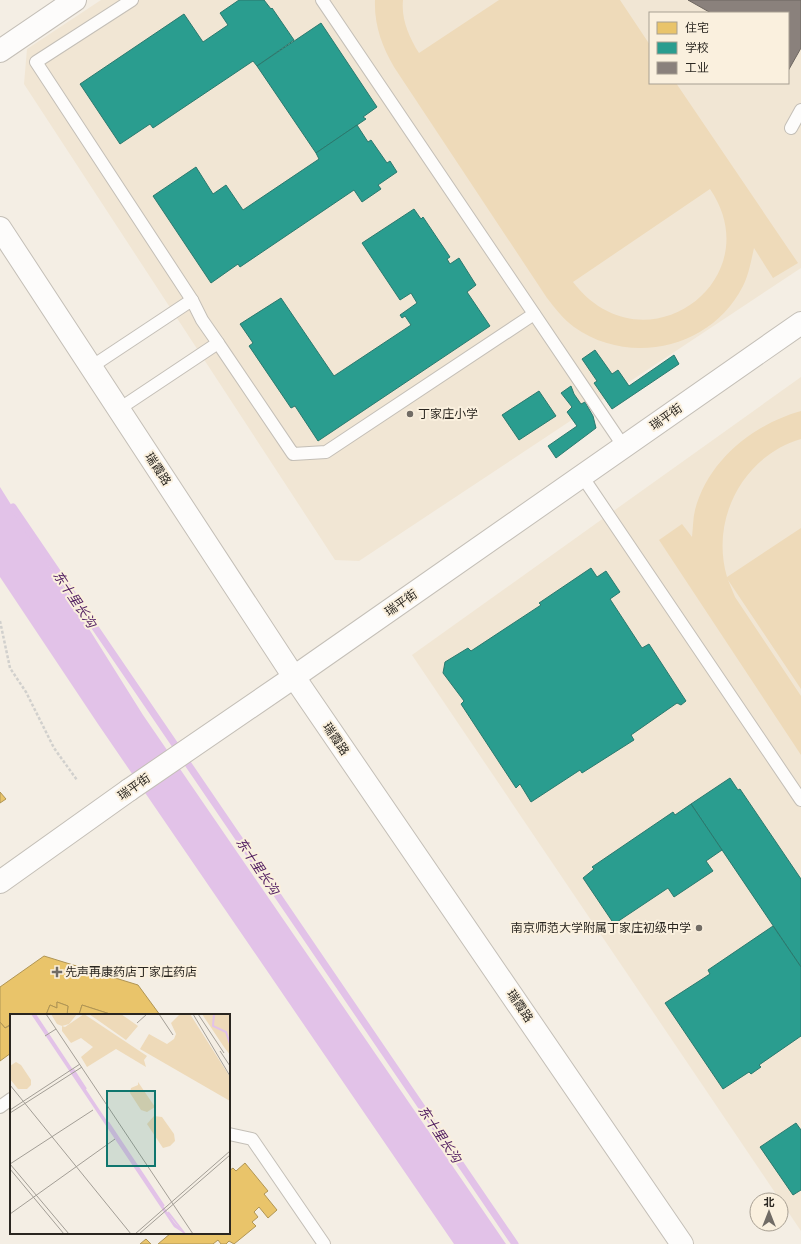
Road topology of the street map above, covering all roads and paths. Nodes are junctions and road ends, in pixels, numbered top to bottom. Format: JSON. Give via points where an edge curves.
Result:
{"nodes":[{"id":1,"x":75,"y":0,"type":"edge"},
{"id":2,"x":132,"y":0,"type":"edge"},
{"id":3,"x":322,"y":0,"type":"edge"},
{"id":4,"x":0,"y":51,"type":"edge"},
{"id":5,"x":801,"y":110,"type":"edge"},
{"id":6,"x":791,"y":128,"type":"dead end"},
{"id":7,"x":0,"y":228,"type":"edge"},
{"id":8,"x":192,"y":300,"type":"junction"},
{"id":9,"x":534,"y":314,"type":"junction"},
{"id":10,"x":801,"y":323,"type":"edge"},
{"id":11,"x":218,"y":343,"type":"junction"},
{"id":12,"x":91,"y":367,"type":"junction"},
{"id":13,"x":119,"y":409,"type":"junction"},
{"id":14,"x":624,"y":447,"type":"junction"},
{"id":15,"x":582,"y":476,"type":"junction"},
{"id":16,"x":0,"y":621,"type":"edge"},
{"id":17,"x":294,"y":677,"type":"junction"},
{"id":18,"x":77,"y":780,"type":"dead end"},
{"id":19,"x":801,"y":800,"type":"edge"},
{"id":20,"x":0,"y":882,"type":"edge"},
{"id":21,"x":10,"y":1100,"type":"edge"},
{"id":22,"x":0,"y":1107,"type":"edge"},
{"id":23,"x":230,"y":1134,"type":"edge"},
{"id":24,"x":324,"y":1244,"type":"edge"},
{"id":25,"x":682,"y":1244,"type":"edge"}],
"edges":[{"from":1,"to":4,"type":"street"},
{"from":2,"to":8,"type":"lane","via":[[36,62]]},
{"from":3,"to":9,"type":"lane"},
{"from":5,"to":6,"type":"lane"},
{"from":7,"to":12,"type":"street","name":"瑞霞路"},
{"from":8,"to":11,"type":"lane"},
{"from":8,"to":12,"type":"lane"},
{"from":9,"to":11,"type":"lane","via":[[326,452],[293,454]]},
{"from":9,"to":14,"type":"lane"},
{"from":10,"to":14,"type":"street","name":"瑞平街"},
{"from":11,"to":13,"type":"lane"},
{"from":12,"to":13,"type":"street","name":"瑞霞路"},
{"from":13,"to":17,"type":"street","name":"瑞霞路"},
{"from":14,"to":15,"type":"street","name":"瑞平街"},
{"from":15,"to":17,"type":"street","name":"瑞平街"},
{"from":15,"to":19,"type":"lane"},
{"from":16,"to":18,"type":"path","via":[[10,668],[26,692],[54,748]]},
{"from":17,"to":20,"type":"street","name":"瑞平街"},
{"from":17,"to":25,"type":"street","name":"瑞霞路"},
{"from":21,"to":22,"type":"lane"},
{"from":23,"to":24,"type":"lane","via":[[252,1140]]}]}
